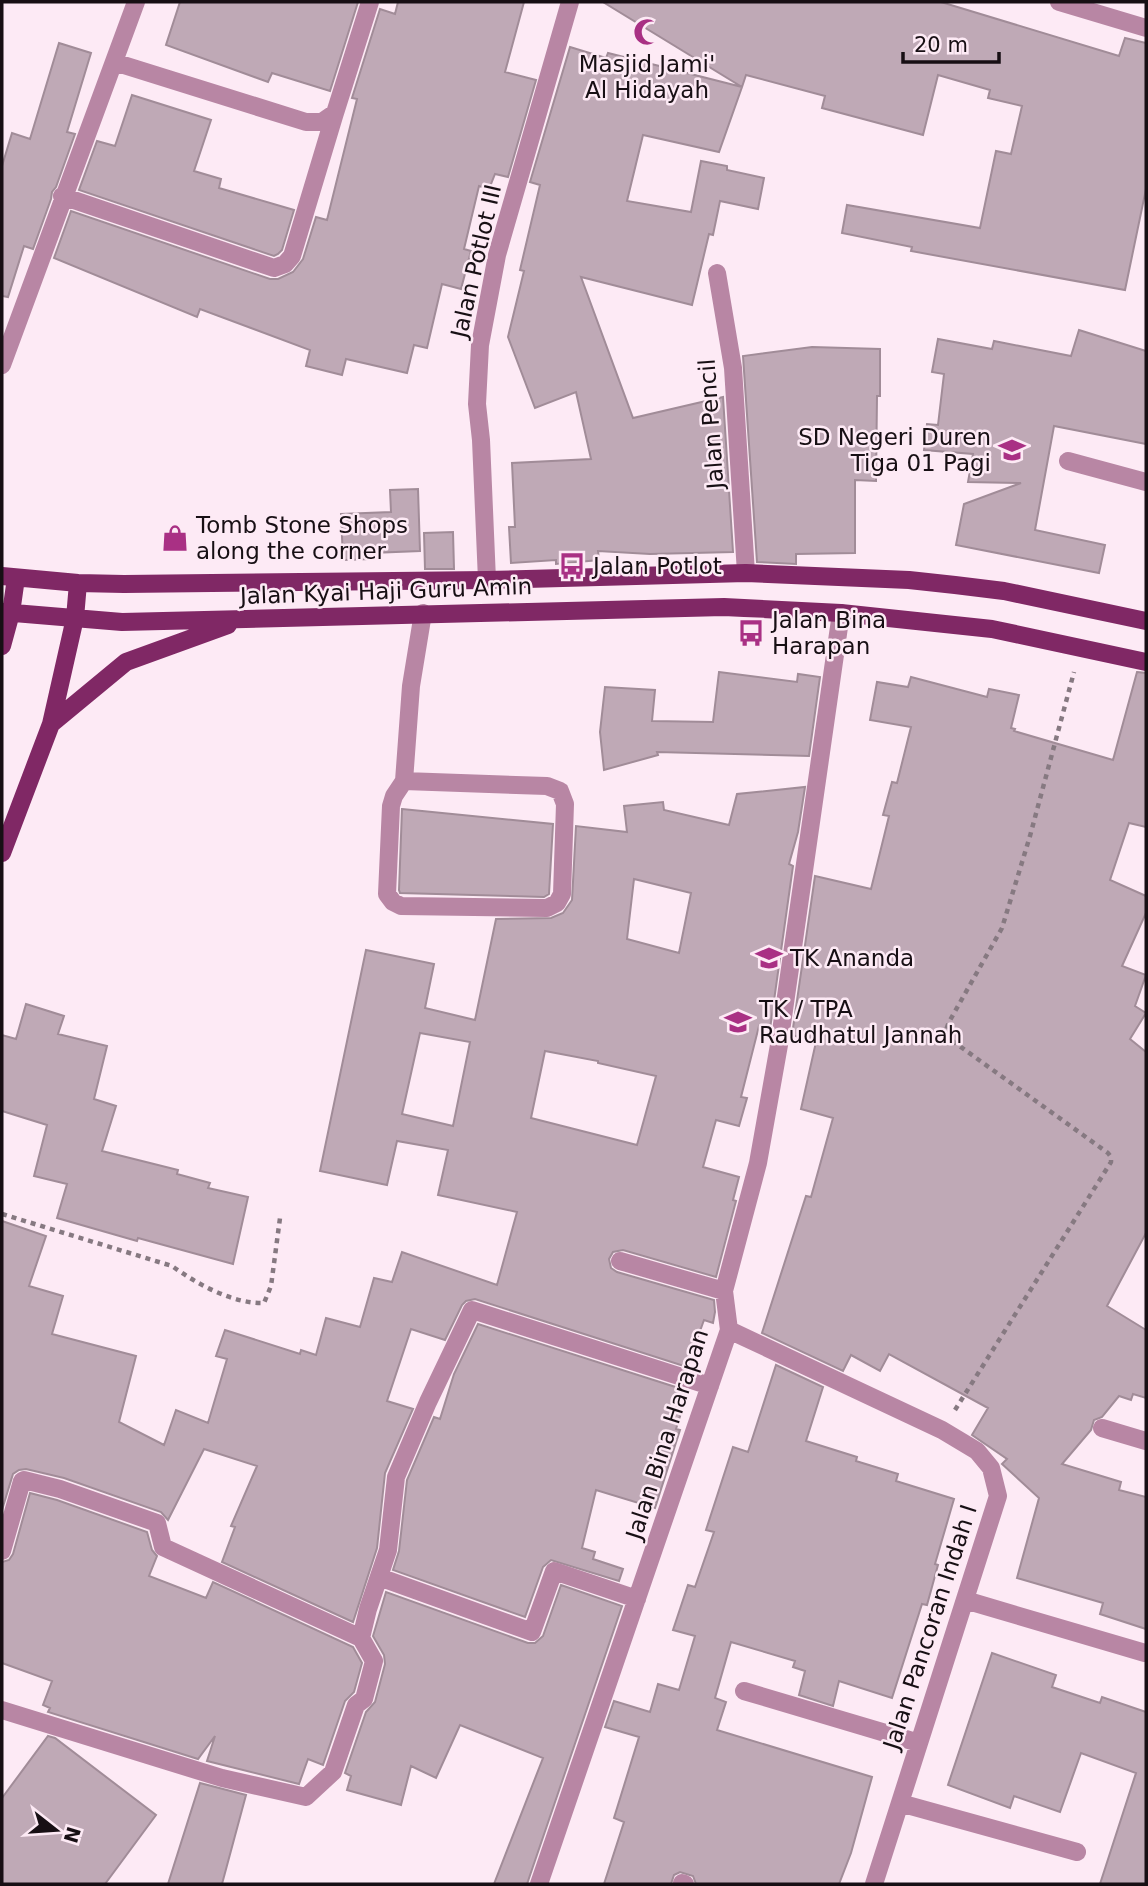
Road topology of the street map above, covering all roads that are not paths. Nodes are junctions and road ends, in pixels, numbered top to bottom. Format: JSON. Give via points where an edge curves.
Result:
{"nodes":[{"id":1,"x":135,"y":2,"type":"edge"},
{"id":2,"x":370,"y":2,"type":"edge"},
{"id":3,"x":570,"y":2,"type":"edge"},
{"id":4,"x":1059,"y":2,"type":"edge"},
{"id":5,"x":1146,"y":28,"type":"edge"},
{"id":6,"x":114,"y":62,"type":"junction"},
{"id":7,"x":335,"y":113,"type":"junction"},
{"id":8,"x":62,"y":196,"type":"junction"},
{"id":9,"x":717,"y":272,"type":"dead end"},
{"id":10,"x":2,"y":365,"type":"edge"},
{"id":11,"x":1068,"y":461,"type":"dead end"},
{"id":12,"x":1146,"y":482,"type":"edge"},
{"id":13,"x":746,"y":573,"type":"junction"},
{"id":14,"x":9,"y":577,"type":"edge"},
{"id":15,"x":487,"y":580,"type":"junction"},
{"id":16,"x":78,"y":583,"type":"junction"},
{"id":17,"x":6,"y":612,"type":"edge"},
{"id":18,"x":424,"y":613,"type":"junction"},
{"id":19,"x":841,"y":613,"type":"junction"},
{"id":20,"x":75,"y":618,"type":"junction"},
{"id":21,"x":243,"y":619,"type":"junction"},
{"id":22,"x":1146,"y":621,"type":"edge"},
{"id":23,"x":2,"y":646,"type":"edge"},
{"id":24,"x":1144,"y":656,"type":"edge"},
{"id":25,"x":51,"y":724,"type":"junction"},
{"id":26,"x":404,"y":781,"type":"junction"},
{"id":27,"x":2,"y":852,"type":"edge"},
{"id":28,"x":620,"y":1261,"type":"dead end"},
{"id":29,"x":724,"y":1291,"type":"junction"},
{"id":30,"x":729,"y":1330,"type":"junction"},
{"id":31,"x":710,"y":1386,"type":"junction"},
{"id":32,"x":1102,"y":1428,"type":"dead end"},
{"id":33,"x":1146,"y":1441,"type":"edge"},
{"id":34,"x":2,"y":1551,"type":"edge"},
{"id":35,"x":379,"y":1577,"type":"junction"},
{"id":36,"x":637,"y":1598,"type":"junction"},
{"id":37,"x":965,"y":1600,"type":"junction"},
{"id":38,"x":361,"y":1638,"type":"junction"},
{"id":39,"x":1144,"y":1653,"type":"dead end"},
{"id":40,"x":744,"y":1691,"type":"dead end"},
{"id":41,"x":2,"y":1710,"type":"edge"},
{"id":42,"x":919,"y":1743,"type":"junction"},
{"id":43,"x":900,"y":1803,"type":"junction"},
{"id":44,"x":1077,"y":1852,"type":"dead end"},
{"id":45,"x":539,"y":1884,"type":"edge"},
{"id":46,"x":874,"y":1884,"type":"edge"}],
"edges":[{"from":1,"to":6,"type":"street"},
{"from":2,"to":7,"type":"street"},
{"from":3,"to":15,"type":"street","name":"Jalan Potlot III","via":[[497,255],[480,345],[477,404]]},
{"from":4,"to":5,"type":"street"},
{"from":6,"to":7,"type":"street","via":[[306,122],[322,121]]},
{"from":6,"to":8,"type":"street"},
{"from":7,"to":8,"type":"street","via":[[292,256],[274,268]]},
{"from":8,"to":10,"type":"street"},
{"from":9,"to":13,"type":"street","name":"Jalan Pencil","via":[[732,359]]},
{"from":11,"to":12,"type":"street"},
{"from":13,"to":15,"type":"main road","name":"Jalan Kyai Haji Guru Amin"},
{"from":13,"to":22,"type":"main road","name":"Jalan Kyai Haji Guru Amin","via":[[955,585]]},
{"from":14,"to":16,"type":"main road","name":"Jalan Kyai Haji Guru Amin"},
{"from":14,"to":17,"type":"main road"},
{"from":15,"to":16,"type":"main road","name":"Jalan Kyai Haji Guru Amin"},
{"from":16,"to":20,"type":"main road"},
{"from":17,"to":20,"type":"main road","name":"Jalan Kyai Haji Guru Amin"},
{"from":17,"to":23,"type":"main road"},
{"from":18,"to":19,"type":"main road","name":"Jalan Kyai Haji Guru Amin","via":[[724,607]]},
{"from":18,"to":21,"type":"main road","name":"Jalan Kyai Haji Guru Amin"},
{"from":18,"to":26,"type":"street","via":[[411,685]]},
{"from":19,"to":24,"type":"main road","name":"Jalan Kyai Haji Guru Amin","via":[[992,629]]},
{"from":19,"to":29,"type":"street","name":"Jalan Bina Harapan","via":[[767,1111]]},
{"from":20,"to":21,"type":"main road","name":"Jalan Kyai Haji Guru Amin","via":[[122,622]]},
{"from":20,"to":25,"type":"main road"},
{"from":21,"to":25,"type":"main road","via":[[126,662]]},
{"from":25,"to":27,"type":"main road"},
{"from":26,"to":26,"type":"street","via":[[547,786],[560,791],[565,804],[562,894],[557,902],[547,908],[401,906],[393,902],[387,894],[391,807]]},
{"from":28,"to":29,"type":"street"},
{"from":29,"to":30,"type":"street","name":"Jalan Bina Harapan"},
{"from":30,"to":31,"type":"street","name":"Jalan Bina Harapan"},
{"from":30,"to":37,"type":"street","name":"Jalan Pancoran Indah I","via":[[942,1430],[977,1451],[991,1468],[998,1496]]},
{"from":31,"to":35,"type":"street","via":[[472,1310],[396,1477],[388,1550]]},
{"from":31,"to":36,"type":"street","name":"Jalan Bina Harapan"},
{"from":32,"to":33,"type":"street"},
{"from":34,"to":38,"type":"street","via":[[24,1480],[157,1523],[163,1547]]},
{"from":35,"to":36,"type":"street","via":[[532,1632],[554,1571]]},
{"from":35,"to":38,"type":"street"},
{"from":36,"to":45,"type":"street","name":"Jalan Bina Harapan"},
{"from":37,"to":39,"type":"street"},
{"from":37,"to":42,"type":"street","name":"Jalan Pancoran Indah I"},
{"from":38,"to":41,"type":"street","via":[[374,1661],[364,1699],[356,1705],[333,1772],[306,1797],[222,1778]]},
{"from":40,"to":42,"type":"street"},
{"from":42,"to":43,"type":"street","name":"Jalan Pancoran Indah I"},
{"from":43,"to":44,"type":"street"},
{"from":43,"to":46,"type":"street","name":"Jalan Pancoran Indah I"}]}
